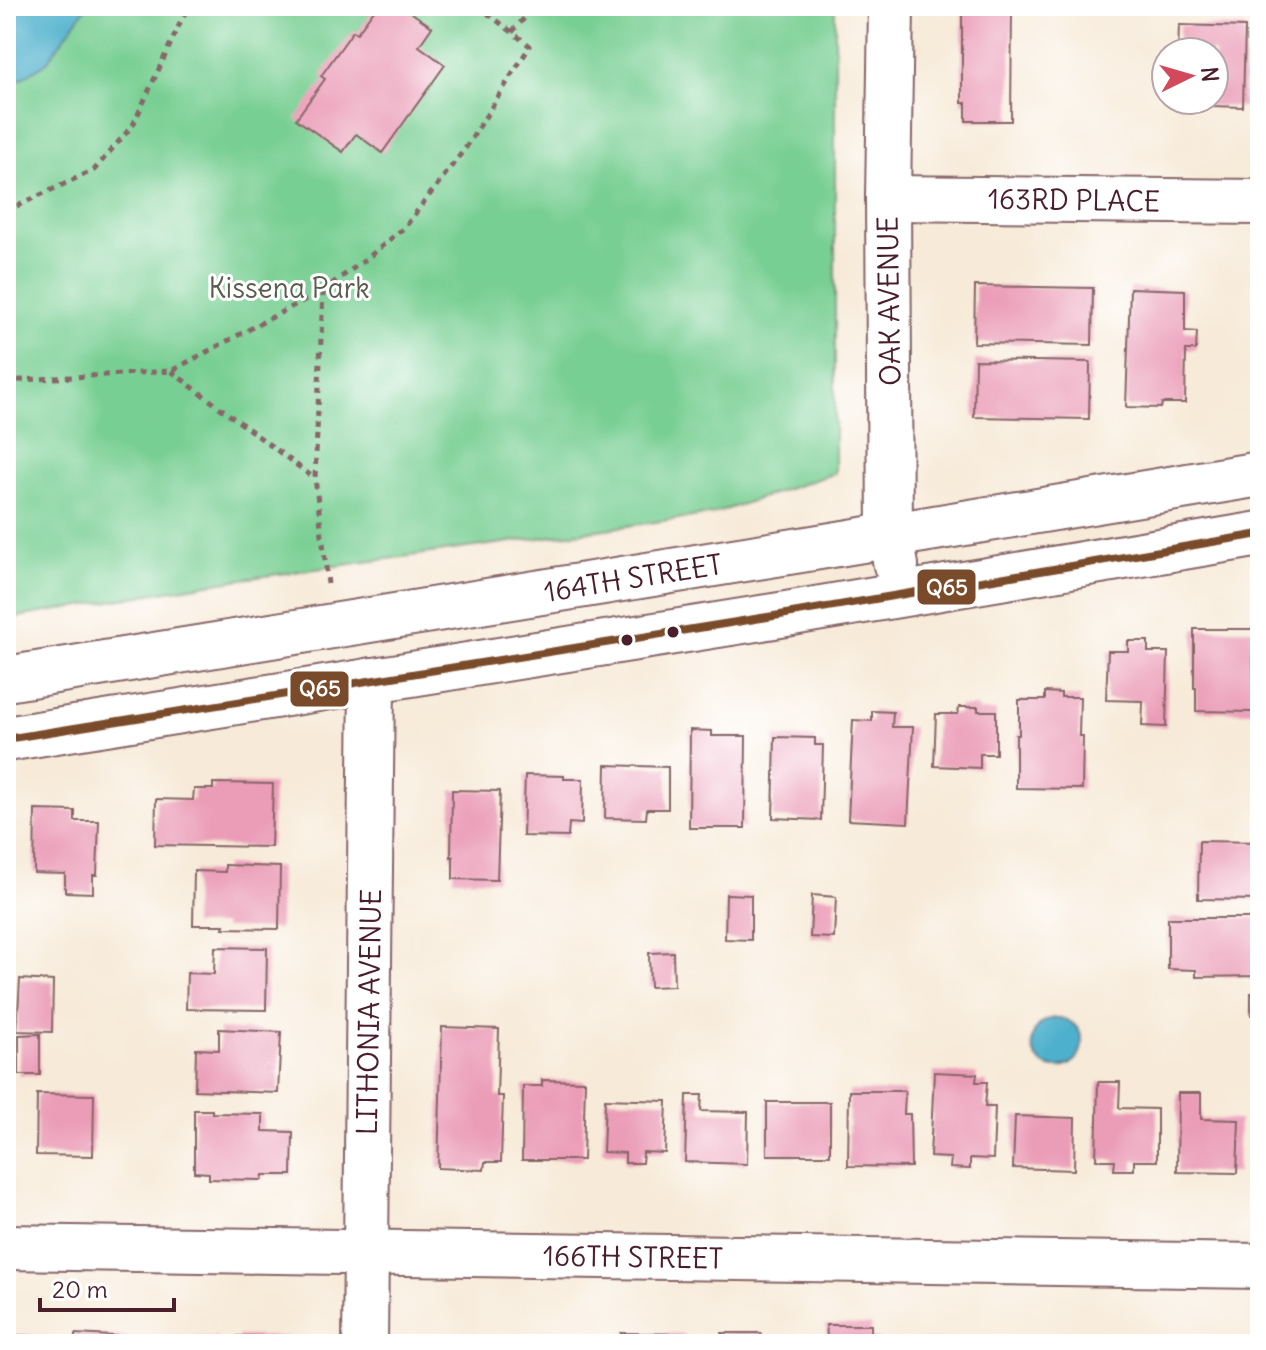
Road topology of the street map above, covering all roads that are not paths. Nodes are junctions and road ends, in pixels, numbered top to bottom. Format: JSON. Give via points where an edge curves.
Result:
{"nodes":[{"id":1,"x":891,"y":6,"type":"edge"},
{"id":2,"x":888,"y":198,"type":"junction"},
{"id":3,"x":1260,"y":202,"type":"edge"},
{"id":4,"x":1260,"y":474,"type":"edge"},
{"id":5,"x":1260,"y":534,"type":"edge"},
{"id":6,"x":890,"y":536,"type":"junction"},
{"id":7,"x":901,"y":595,"type":"junction"},
{"id":8,"x":6,"y":679,"type":"edge"},
{"id":9,"x":372,"y":680,"type":"junction"},
{"id":10,"x":6,"y":739,"type":"edge"},
{"id":11,"x":6,"y":1247,"type":"edge"},
{"id":12,"x":367,"y":1252,"type":"junction"},
{"id":13,"x":1260,"y":1266,"type":"edge"},
{"id":14,"x":365,"y":1344,"type":"edge"}],
"edges":[{"from":1,"to":2,"type":"street","name":"OAK AVENUE"},
{"from":2,"to":3,"type":"street","name":"163RD PLACE"},
{"from":2,"to":6,"type":"street","name":"OAK AVENUE"},
{"from":4,"to":6,"type":"street","name":"164TH STREET"},
{"from":5,"to":7,"type":"street"},
{"from":6,"to":7,"type":"street","name":"OAK AVENUE"},
{"from":6,"to":8,"type":"street","name":"164TH STREET"},
{"from":7,"to":9,"type":"street"},
{"from":9,"to":10,"type":"street"},
{"from":9,"to":12,"type":"street","name":"LITHONIA AVENUE"},
{"from":11,"to":12,"type":"street","name":"166TH STREET"},
{"from":12,"to":13,"type":"street","name":"166TH STREET"},
{"from":12,"to":14,"type":"street","name":"LITHONIA AVENUE"}]}
